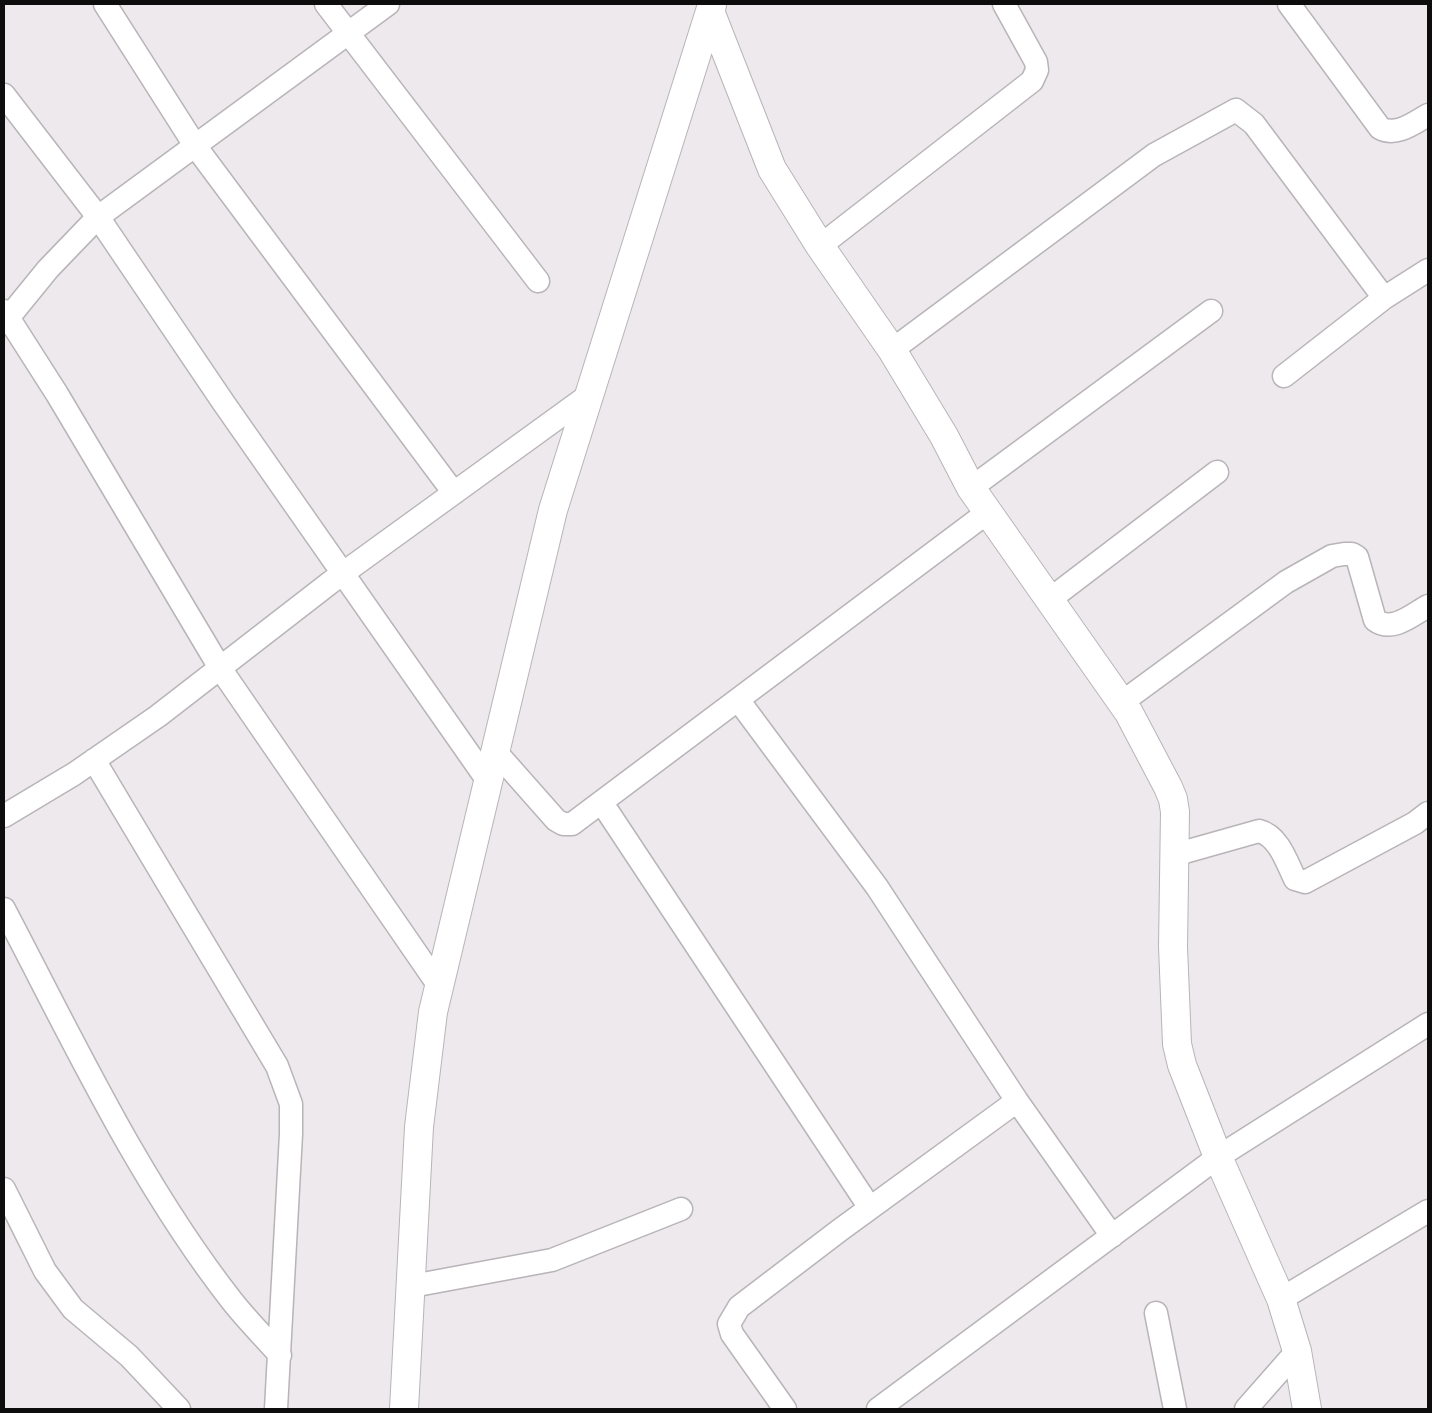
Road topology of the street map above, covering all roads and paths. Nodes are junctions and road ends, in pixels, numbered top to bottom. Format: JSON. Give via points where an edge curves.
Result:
{"nodes":[{"id":1,"x":104,"y":4,"type":"edge"},
{"id":2,"x":326,"y":4,"type":"edge"},
{"id":3,"x":388,"y":4,"type":"edge"},
{"id":4,"x":1289,"y":4,"type":"edge"},
{"id":5,"x":1010,"y":5,"type":"edge"},
{"id":6,"x":712,"y":8,"type":"edge"},
{"id":7,"x":348,"y":32,"type":"junction"},
{"id":8,"x":4,"y":95,"type":"edge"},
{"id":9,"x":1428,"y":115,"type":"edge"},
{"id":10,"x":196,"y":147,"type":"junction"},
{"id":11,"x":98,"y":217,"type":"junction"},
{"id":12,"x":820,"y":246,"type":"junction"},
{"id":13,"x":1428,"y":270,"type":"edge"},
{"id":14,"x":538,"y":280,"type":"dead end"},
{"id":15,"x":1384,"y":298,"type":"junction"},
{"id":16,"x":1211,"y":311,"type":"dead end"},
{"id":17,"x":6,"y":317,"type":"edge"},
{"id":18,"x":892,"y":350,"type":"junction"},
{"id":19,"x":1284,"y":376,"type":"dead end"},
{"id":20,"x":589,"y":395,"type":"junction"},
{"id":21,"x":1217,"y":472,"type":"dead end"},
{"id":22,"x":971,"y":488,"type":"junction"},
{"id":23,"x":454,"y":493,"type":"junction"},
{"id":24,"x":988,"y":512,"type":"junction"},
{"id":25,"x":343,"y":574,"type":"junction"},
{"id":26,"x":1049,"y":600,"type":"junction"},
{"id":27,"x":1428,"y":606,"type":"edge"},
{"id":28,"x":220,"y":668,"type":"junction"},
{"id":29,"x":739,"y":701,"type":"junction"},
{"id":30,"x":1121,"y":703,"type":"junction"},
{"id":31,"x":495,"y":751,"type":"junction"},
{"id":32,"x":94,"y":760,"type":"junction"},
{"id":33,"x":488,"y":781,"type":"junction"},
{"id":34,"x":602,"y":803,"type":"junction"},
{"id":35,"x":1428,"y":813,"type":"edge"},
{"id":36,"x":4,"y":816,"type":"edge"},
{"id":37,"x":1174,"y":856,"type":"junction"},
{"id":38,"x":4,"y":909,"type":"edge"},
{"id":39,"x":439,"y":986,"type":"junction"},
{"id":40,"x":1428,"y":1024,"type":"edge"},
{"id":41,"x":1017,"y":1101,"type":"junction"},
{"id":42,"x":1218,"y":1157,"type":"junction"},
{"id":43,"x":4,"y":1189,"type":"edge"},
{"id":44,"x":870,"y":1208,"type":"junction"},
{"id":45,"x":681,"y":1209,"type":"dead end"},
{"id":46,"x":1428,"y":1211,"type":"edge"},
{"id":47,"x":1112,"y":1236,"type":"junction"},
{"id":48,"x":412,"y":1286,"type":"junction"},
{"id":49,"x":1281,"y":1298,"type":"junction"},
{"id":50,"x":1156,"y":1313,"type":"dead end"},
{"id":51,"x":1297,"y":1351,"type":"junction"},
{"id":52,"x":280,"y":1355,"type":"junction"},
{"id":53,"x":179,"y":1409,"type":"edge"},
{"id":54,"x":276,"y":1409,"type":"edge"},
{"id":55,"x":404,"y":1409,"type":"edge"},
{"id":56,"x":785,"y":1409,"type":"edge"},
{"id":57,"x":878,"y":1409,"type":"edge"},
{"id":58,"x":1175,"y":1409,"type":"edge"},
{"id":59,"x":1246,"y":1409,"type":"edge"},
{"id":60,"x":1307,"y":1409,"type":"edge"}],
"edges":[{"from":1,"to":10,"type":"street"},
{"from":2,"to":7,"type":"street"},
{"from":3,"to":7,"type":"street"},
{"from":4,"to":9,"type":"street","via":[[1380,128],[1392,132]]},
{"from":5,"to":12,"type":"street","via":[[1036,62],[1037,70],[1032,81]]},
{"from":6,"to":12,"type":"street","via":[[772,169]]},
{"from":6,"to":20,"type":"street"},
{"from":7,"to":10,"type":"street"},
{"from":7,"to":14,"type":"street"},
{"from":8,"to":11,"type":"street"},
{"from":10,"to":11,"type":"street"},
{"from":10,"to":23,"type":"street"},
{"from":11,"to":17,"type":"street"},
{"from":11,"to":25,"type":"street"},
{"from":12,"to":18,"type":"street"},
{"from":13,"to":15,"type":"street"},
{"from":15,"to":18,"type":"street","via":[[1254,124],[1236,110],[1154,155]]},
{"from":15,"to":19,"type":"street"},
{"from":16,"to":22,"type":"street"},
{"from":17,"to":28,"type":"street"},
{"from":18,"to":22,"type":"street"},
{"from":20,"to":23,"type":"street"},
{"from":20,"to":31,"type":"street","via":[[553,510]]},
{"from":21,"to":26,"type":"street"},
{"from":22,"to":24,"type":"street"},
{"from":23,"to":25,"type":"street"},
{"from":24,"to":26,"type":"street"},
{"from":24,"to":29,"type":"street"},
{"from":25,"to":28,"type":"street"},
{"from":25,"to":33,"type":"street"},
{"from":26,"to":30,"type":"street"},
{"from":27,"to":30,"type":"street","via":[[1393,625],[1381,625],[1375,620],[1357,557],[1352,554],[1332,556],[1286,582]]},
{"from":28,"to":32,"type":"street"},
{"from":28,"to":39,"type":"street"},
{"from":29,"to":34,"type":"street"},
{"from":29,"to":41,"type":"street","via":[[877,887]]},
{"from":30,"to":37,"type":"street","via":[[1156,762],[1173,800]]},
{"from":31,"to":33,"type":"street"},
{"from":31,"to":34,"type":"street","via":[[563,824],[572,824]]},
{"from":32,"to":36,"type":"street"},
{"from":32,"to":52,"type":"street","via":[[286,1086],[291,1104],[292,1134]]},
{"from":33,"to":39,"type":"street"},
{"from":34,"to":44,"type":"street"},
{"from":35,"to":37,"type":"street","via":[[1305,882],[1296,879],[1276,843],[1259,831]]},
{"from":37,"to":42,"type":"street","via":[[1177,1044]]},
{"from":38,"to":52,"type":"street","via":[[152,1184],[232,1301]]},
{"from":39,"to":48,"type":"street","via":[[419,1128]]},
{"from":40,"to":42,"type":"street"},
{"from":41,"to":44,"type":"street"},
{"from":41,"to":47,"type":"street"},
{"from":42,"to":47,"type":"street"},
{"from":42,"to":49,"type":"street"},
{"from":43,"to":53,"type":"street","via":[[44,1271],[73,1309],[129,1356]]},
{"from":44,"to":56,"type":"street","via":[[739,1307],[729,1324],[732,1334]]},
{"from":45,"to":48,"type":"street","via":[[552,1260]]},
{"from":46,"to":49,"type":"street"},
{"from":47,"to":57,"type":"street"},
{"from":48,"to":55,"type":"street"},
{"from":49,"to":51,"type":"street"},
{"from":50,"to":58,"type":"street"},
{"from":51,"to":59,"type":"street"},
{"from":51,"to":60,"type":"street"},
{"from":52,"to":54,"type":"street"}]}
